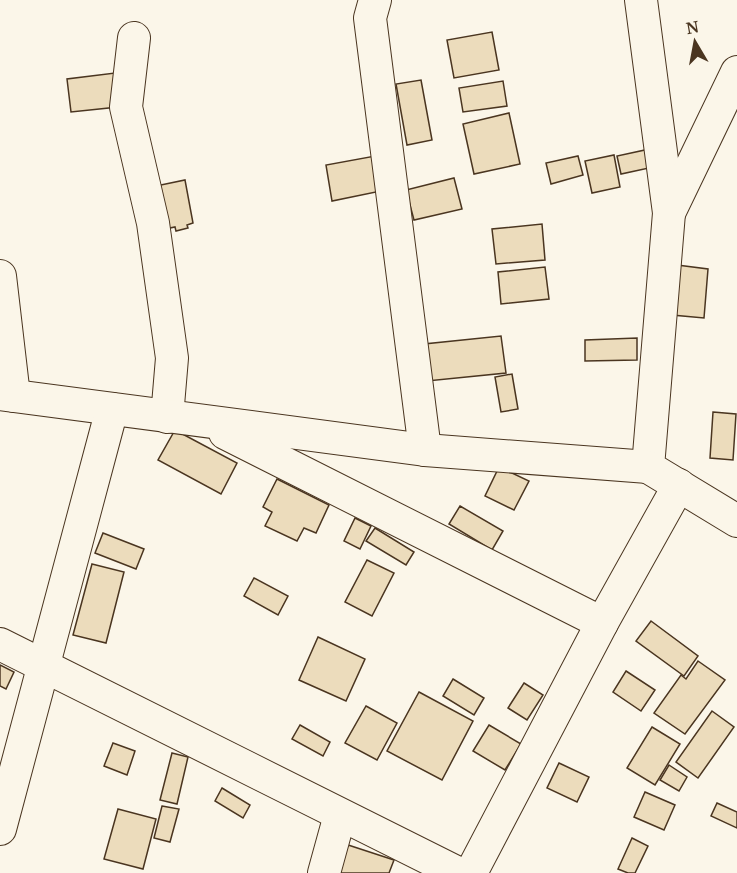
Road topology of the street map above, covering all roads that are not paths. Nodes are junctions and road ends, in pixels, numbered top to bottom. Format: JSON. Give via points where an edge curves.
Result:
{"nodes":[{"id":1,"x":375,"y":0,"type":"edge"},
{"id":2,"x":641,"y":0,"type":"edge"},
{"id":3,"x":134,"y":38,"type":"dead end"},
{"id":4,"x":737,"y":72,"type":"edge"},
{"id":5,"x":669,"y":213,"type":"junction"},
{"id":6,"x":0,"y":276,"type":"edge"},
{"id":7,"x":7,"y":395,"type":"edge"},
{"id":8,"x":112,"y":409,"type":"junction"},
{"id":9,"x":167,"y":417,"type":"junction"},
{"id":10,"x":205,"y":422,"type":"junction"},
{"id":11,"x":425,"y":450,"type":"junction"},
{"id":12,"x":648,"y":467,"type":"junction"},
{"id":13,"x":679,"y":484,"type":"junction"},
{"id":14,"x":737,"y":521,"type":"edge"},
{"id":15,"x":602,"y":623,"type":"junction"},
{"id":16,"x":0,"y":644,"type":"edge"},
{"id":17,"x":44,"y":665,"type":"junction"},
{"id":18,"x":340,"y":815,"type":"junction"},
{"id":19,"x":0,"y":829,"type":"edge"},
{"id":20,"x":324,"y":873,"type":"edge"},
{"id":21,"x":458,"y":873,"type":"edge"},
{"id":22,"x":471,"y":873,"type":"edge"}],
"edges":[{"from":1,"to":11,"type":"street","via":[[370,18]]},
{"from":2,"to":5,"type":"street"},
{"from":3,"to":9,"type":"street","via":[[126,107],[153,223],[171,346]]},
{"from":4,"to":5,"type":"street"},
{"from":5,"to":12,"type":"street"},
{"from":6,"to":7,"type":"street"},
{"from":7,"to":8,"type":"street"},
{"from":8,"to":9,"type":"street"},
{"from":8,"to":17,"type":"street"},
{"from":9,"to":10,"type":"street"},
{"from":10,"to":11,"type":"street"},
{"from":10,"to":15,"type":"street"},
{"from":11,"to":12,"type":"street"},
{"from":12,"to":13,"type":"street"},
{"from":13,"to":14,"type":"street"},
{"from":13,"to":15,"type":"street"},
{"from":15,"to":22,"type":"street"},
{"from":16,"to":17,"type":"street"},
{"from":17,"to":18,"type":"street"},
{"from":17,"to":19,"type":"street"},
{"from":18,"to":20,"type":"street"},
{"from":18,"to":21,"type":"street"}]}
